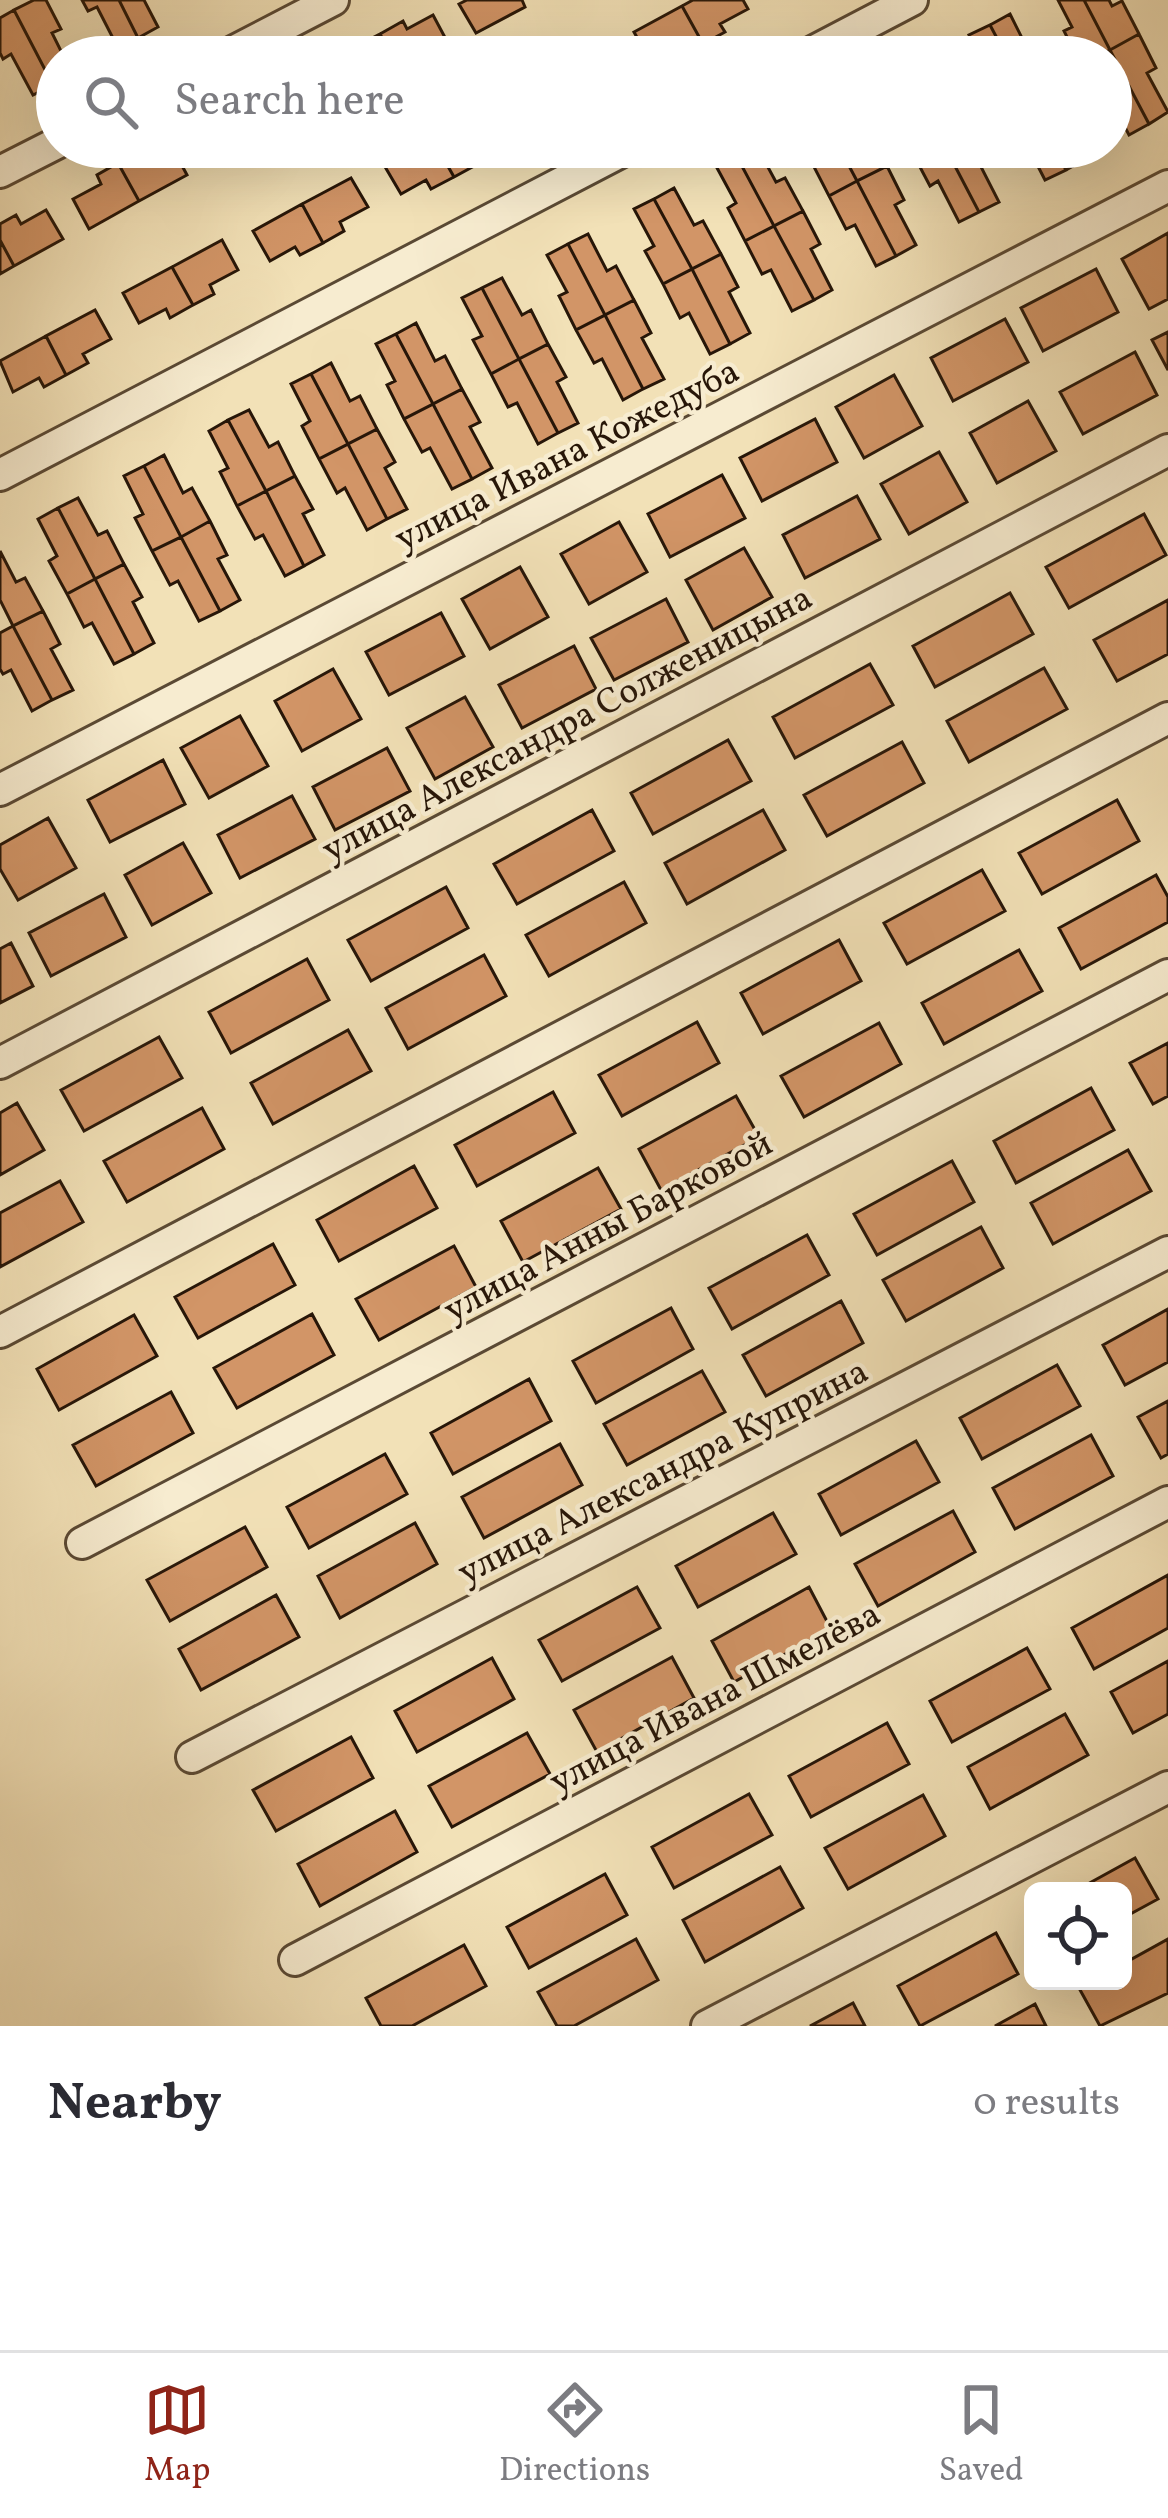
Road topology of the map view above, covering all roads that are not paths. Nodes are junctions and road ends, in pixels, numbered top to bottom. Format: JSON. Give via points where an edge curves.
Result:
{"nodes":[{"id":1,"x":333,"y":0,"type":"edge"},
{"id":2,"x":913,"y":0,"type":"edge"},
{"id":3,"x":264,"y":36,"type":"edge"},
{"id":4,"x":844,"y":36,"type":"edge"},
{"id":5,"x":36,"y":153,"type":"edge"},
{"id":6,"x":590,"y":168,"type":"edge"},
{"id":7,"x":0,"y":172,"type":"edge"},
{"id":8,"x":1168,"y":186,"type":"edge"},
{"id":9,"x":1168,"y":450,"type":"edge"},
{"id":10,"x":0,"y":475,"type":"edge"},
{"id":11,"x":1168,"y":718,"type":"edge"},
{"id":12,"x":0,"y":790,"type":"edge"},
{"id":13,"x":1168,"y":975,"type":"edge"},
{"id":14,"x":0,"y":1063,"type":"edge"},
{"id":15,"x":1168,"y":1252,"type":"edge"},
{"id":16,"x":0,"y":1332,"type":"edge"},
{"id":17,"x":1168,"y":1502,"type":"edge"},
{"id":18,"x":82,"y":1543,"type":"dead end"},
{"id":19,"x":193,"y":1757,"type":"dead end"},
{"id":20,"x":1168,"y":1787,"type":"edge"},
{"id":21,"x":296,"y":1960,"type":"dead end"},
{"id":22,"x":707,"y":2026,"type":"edge"}],
"edges":[{"from":1,"to":3,"type":"street"},
{"from":2,"to":4,"type":"street"},
{"from":5,"to":7,"type":"street"},
{"from":6,"to":10,"type":"street"},
{"from":8,"to":12,"type":"street","name":"улица Ивана Кожедуба"},
{"from":9,"to":14,"type":"street","name":"улица Александра Солженицына"},
{"from":11,"to":16,"type":"street"},
{"from":13,"to":18,"type":"street","name":"улица Анны Барковой"},
{"from":15,"to":19,"type":"street","name":"улица Александра Куприна"},
{"from":17,"to":21,"type":"street","name":"улица Ивана Шмелёва"},
{"from":20,"to":22,"type":"street"}]}
